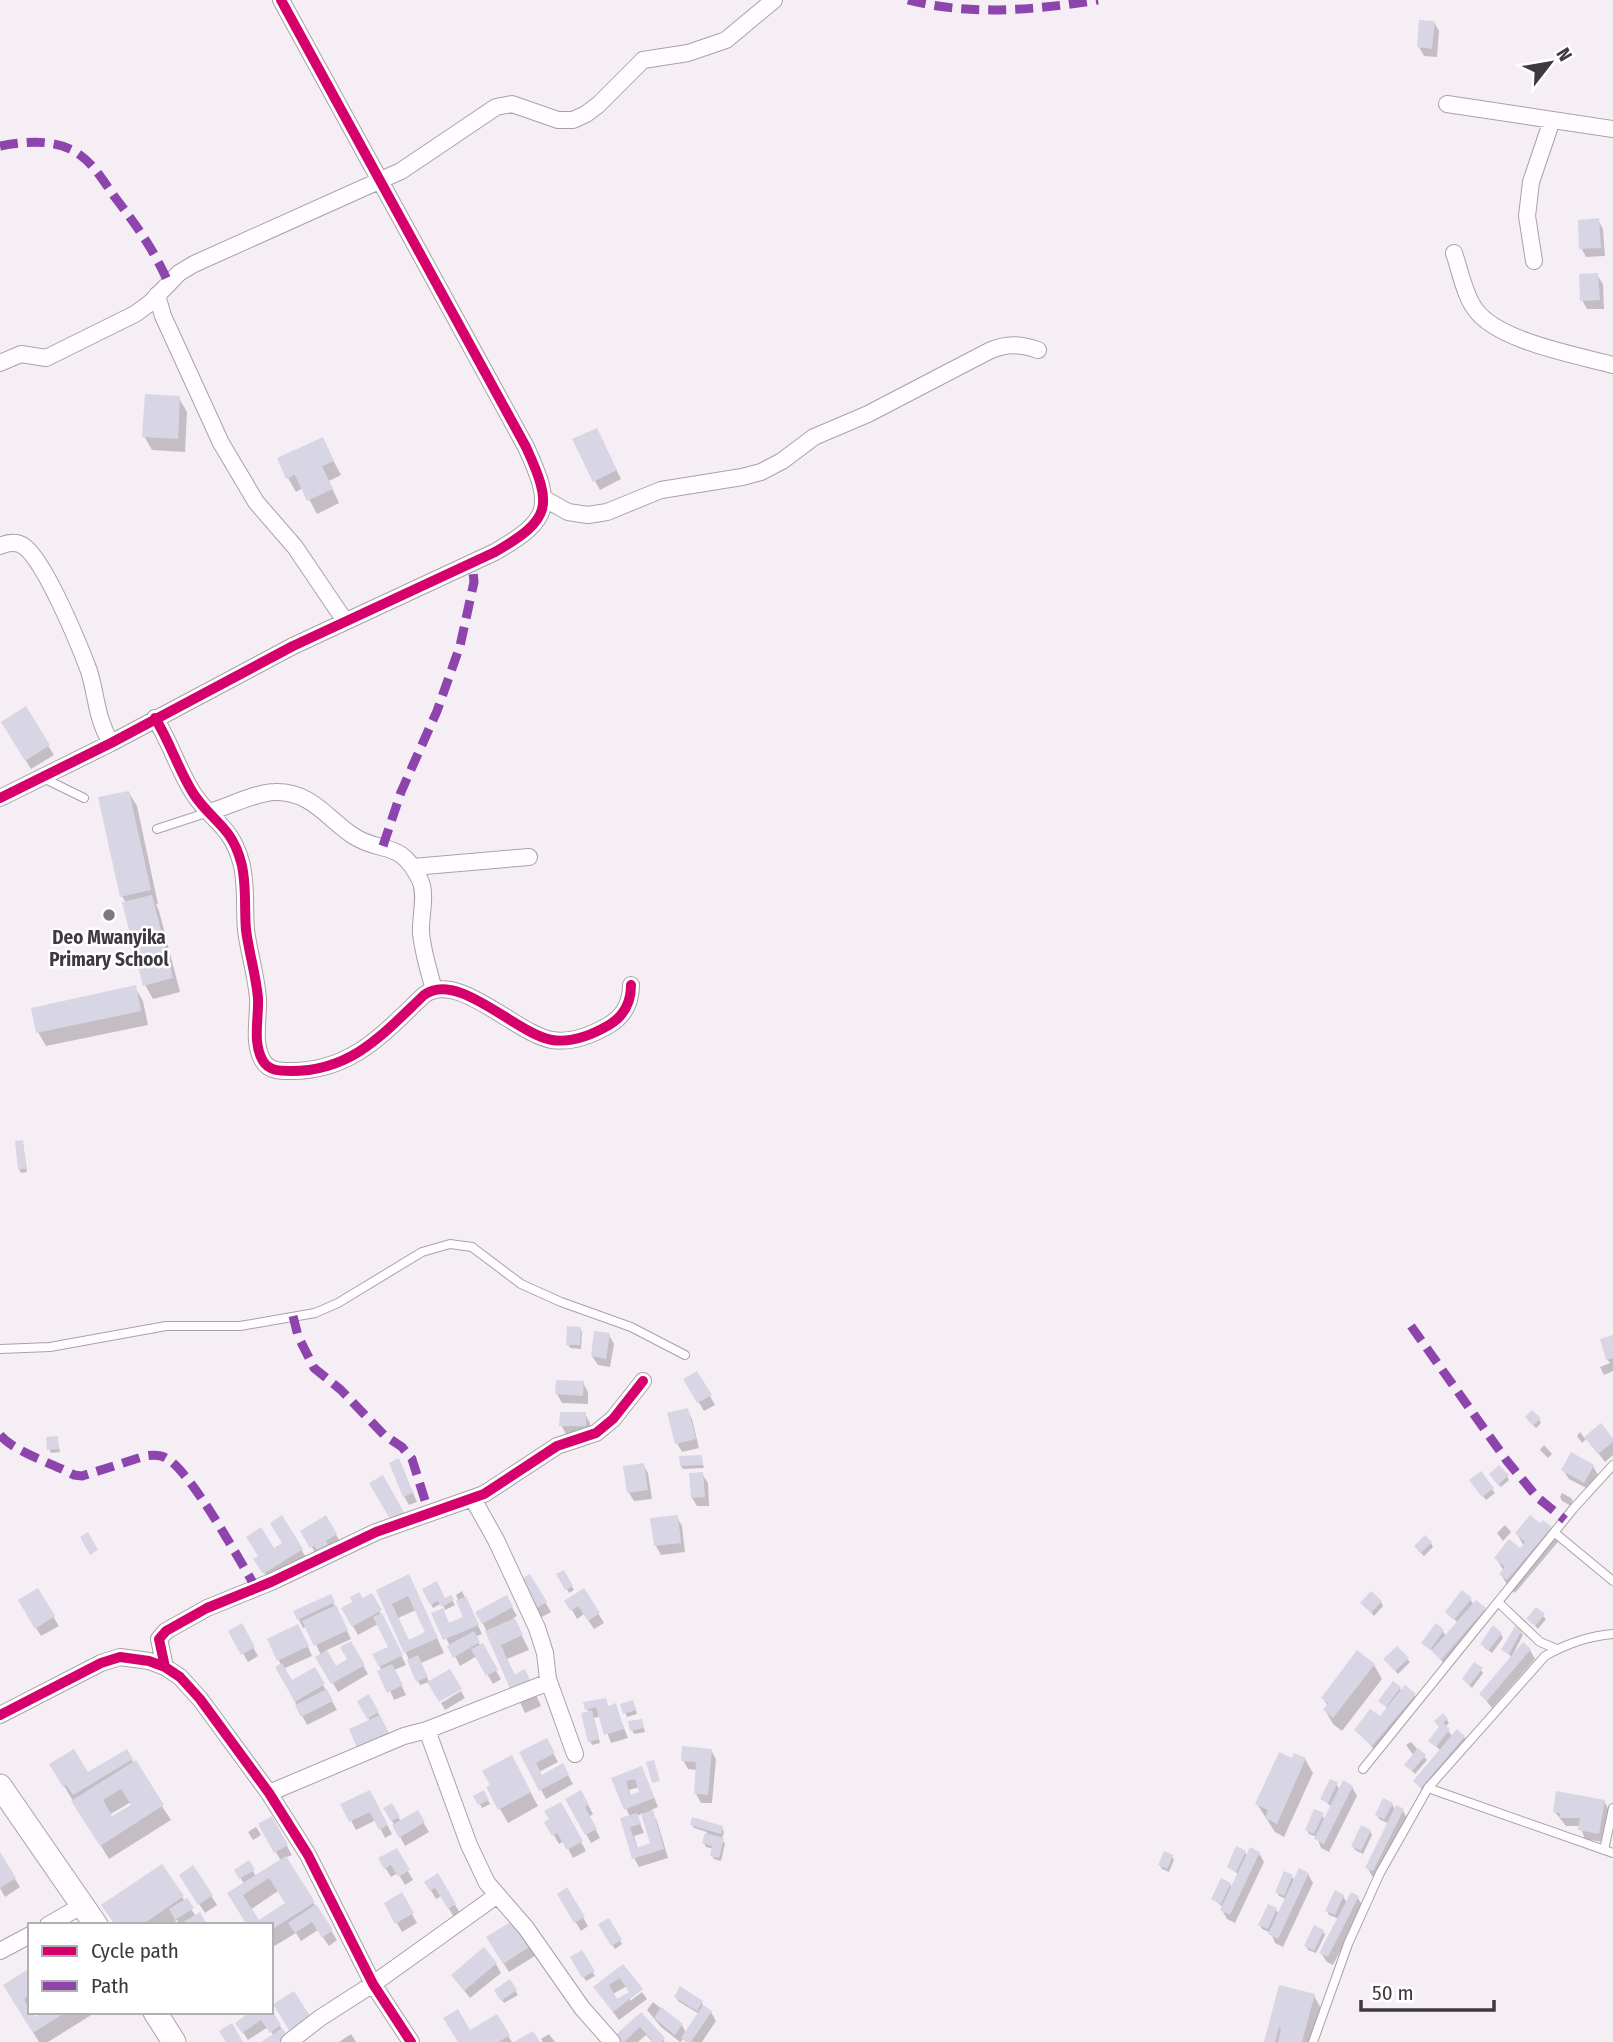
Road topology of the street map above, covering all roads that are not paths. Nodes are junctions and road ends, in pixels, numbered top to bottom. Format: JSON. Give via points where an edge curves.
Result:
{"nodes":[{"id":1,"x":281,"y":0,"type":"edge"},
{"id":2,"x":774,"y":0,"type":"edge"},
{"id":3,"x":1447,"y":104,"type":"dead end"},
{"id":4,"x":1552,"y":120,"type":"junction"},
{"id":5,"x":1613,"y":129,"type":"edge"},
{"id":6,"x":381,"y":179,"type":"junction"},
{"id":7,"x":1454,"y":253,"type":"dead end"},
{"id":8,"x":1534,"y":261,"type":"dead end"},
{"id":9,"x":157,"y":295,"type":"junction"},
{"id":10,"x":1038,"y":350,"type":"dead end"},
{"id":11,"x":0,"y":363,"type":"edge"},
{"id":12,"x":1613,"y":365,"type":"edge"},
{"id":13,"x":545,"y":499,"type":"junction"},
{"id":14,"x":0,"y":546,"type":"edge"},
{"id":15,"x":345,"y":621,"type":"junction"},
{"id":16,"x":155,"y":718,"type":"junction"},
{"id":17,"x":111,"y":743,"type":"junction"},
{"id":18,"x":43,"y":778,"type":"junction"},
{"id":19,"x":0,"y":798,"type":"edge"},
{"id":20,"x":84,"y":798,"type":"dead end"},
{"id":21,"x":209,"y":812,"type":"junction"},
{"id":22,"x":157,"y":829,"type":"dead end"},
{"id":23,"x":529,"y":857,"type":"dead end"},
{"id":24,"x":413,"y":867,"type":"junction"},
{"id":25,"x":631,"y":985,"type":"dead end"},
{"id":26,"x":434,"y":990,"type":"junction"},
{"id":27,"x":0,"y":1349,"type":"edge"},
{"id":28,"x":685,"y":1355,"type":"dead end"},
{"id":29,"x":643,"y":1381,"type":"dead end"},
{"id":30,"x":1613,"y":1465,"type":"edge"},
{"id":31,"x":473,"y":1499,"type":"junction"},
{"id":32,"x":1555,"y":1533,"type":"junction"},
{"id":33,"x":1613,"y":1581,"type":"edge"},
{"id":34,"x":1499,"y":1602,"type":"junction"},
{"id":35,"x":1613,"y":1634,"type":"edge"},
{"id":36,"x":1557,"y":1649,"type":"junction"},
{"id":37,"x":165,"y":1667,"type":"junction"},
{"id":38,"x":549,"y":1682,"type":"junction"},
{"id":39,"x":0,"y":1715,"type":"edge"},
{"id":40,"x":427,"y":1731,"type":"junction"},
{"id":41,"x":575,"y":1754,"type":"dead end"},
{"id":42,"x":1363,"y":1769,"type":"dead end"},
{"id":43,"x":0,"y":1786,"type":"edge"},
{"id":44,"x":1428,"y":1787,"type":"junction"},
{"id":45,"x":269,"y":1793,"type":"junction"},
{"id":46,"x":1613,"y":1808,"type":"edge"},
{"id":47,"x":1609,"y":1851,"type":"edge"},
{"id":48,"x":496,"y":1896,"type":"junction"},
{"id":49,"x":83,"y":1905,"type":"junction"},
{"id":50,"x":52,"y":1923,"type":"edge"},
{"id":51,"x":95,"y":1923,"type":"edge"},
{"id":52,"x":28,"y":1936,"type":"edge"},
{"id":53,"x":0,"y":1951,"type":"edge"},
{"id":54,"x":373,"y":1984,"type":"junction"},
{"id":55,"x":156,"y":2014,"type":"edge"},
{"id":56,"x":174,"y":2042,"type":"edge"},
{"id":57,"x":289,"y":2042,"type":"edge"},
{"id":58,"x":411,"y":2042,"type":"edge"},
{"id":59,"x":612,"y":2042,"type":"edge"},
{"id":60,"x":1313,"y":2042,"type":"edge"}],
"edges":[{"from":1,"to":6,"type":"street"},
{"from":2,"to":6,"type":"street","via":[[726,40],[688,54],[643,60],[586,114],[573,120],[558,120],[512,104],[496,107],[401,171]]},
{"from":3,"to":4,"type":"street"},
{"from":4,"to":5,"type":"street"},
{"from":4,"to":8,"type":"street","via":[[1531,182],[1527,216]]},
{"from":6,"to":9,"type":"street","via":[[194,264]]},
{"from":6,"to":13,"type":"street","via":[[526,447]]},
{"from":7,"to":12,"type":"street","via":[[1473,307],[1482,317],[1535,344]]},
{"from":9,"to":11,"type":"street","via":[[135,314],[46,358],[21,355]]},
{"from":9,"to":15,"type":"street","via":[[221,443],[256,502],[295,547]]},
{"from":10,"to":13,"type":"street","via":[[1020,344],[989,351],[814,437],[761,472],[661,490],[589,515],[569,512]]},
{"from":13,"to":15,"type":"street","via":[[535,525],[521,537]]},
{"from":14,"to":17,"type":"street","via":[[9,542],[24,546],[44,573],[86,663],[102,729]]},
{"from":15,"to":16,"type":"street"},
{"from":16,"to":17,"type":"street"},
{"from":16,"to":21,"type":"street","via":[[193,793]]},
{"from":17,"to":18,"type":"street"},
{"from":18,"to":19,"type":"street"},
{"from":18,"to":20,"type":"lane"},
{"from":21,"to":22,"type":"lane"},
{"from":21,"to":24,"type":"street","via":[[265,793],[294,794],[314,803],[353,836],[393,849]]},
{"from":21,"to":26,"type":"street","via":[[230,834],[242,865],[246,932],[258,998],[257,1045],[266,1065],[294,1071],[339,1064]]},
{"from":23,"to":24,"type":"street"},
{"from":24,"to":26,"type":"street","via":[[422,883],[422,940]]},
{"from":25,"to":26,"type":"street","via":[[628,1004],[615,1021],[588,1036],[564,1040],[552,1040],[514,1024],[459,991]]},
{"from":27,"to":28,"type":"lane","via":[[50,1347],[166,1326],[240,1326],[315,1313],[422,1252],[450,1244],[472,1247],[521,1284],[631,1327]]},
{"from":29,"to":31,"type":"street","via":[[596,1433],[557,1446]]},
{"from":30,"to":32,"type":"lane"},
{"from":31,"to":37,"type":"street","via":[[401,1521],[207,1608],[161,1635]]},
{"from":31,"to":38,"type":"street","via":[[530,1613],[543,1645]]},
{"from":32,"to":33,"type":"lane"},
{"from":32,"to":34,"type":"lane"},
{"from":34,"to":36,"type":"lane","via":[[1540,1642]]},
{"from":34,"to":42,"type":"lane"},
{"from":35,"to":36,"type":"lane"},
{"from":36,"to":44,"type":"lane","via":[[1545,1656]]},
{"from":37,"to":39,"type":"street","via":[[133,1658],[111,1659]]},
{"from":37,"to":45,"type":"street","via":[[200,1699]]},
{"from":38,"to":40,"type":"street"},
{"from":38,"to":41,"type":"street"},
{"from":40,"to":45,"type":"street","via":[[404,1736]]},
{"from":40,"to":48,"type":"street","via":[[469,1845]]},
{"from":43,"to":49,"type":"street"},
{"from":44,"to":47,"type":"lane"},
{"from":44,"to":60,"type":"lane","via":[[1380,1873],[1348,1944]]},
{"from":45,"to":54,"type":"street","via":[[308,1855]]},
{"from":46,"to":47,"type":"lane"},
{"from":48,"to":54,"type":"street"},
{"from":48,"to":59,"type":"street","via":[[526,1928]]},
{"from":49,"to":50,"type":"street"},
{"from":49,"to":51,"type":"street"},
{"from":52,"to":53,"type":"street"},
{"from":54,"to":57,"type":"street"},
{"from":54,"to":58,"type":"street"},
{"from":55,"to":56,"type":"street"}]}
